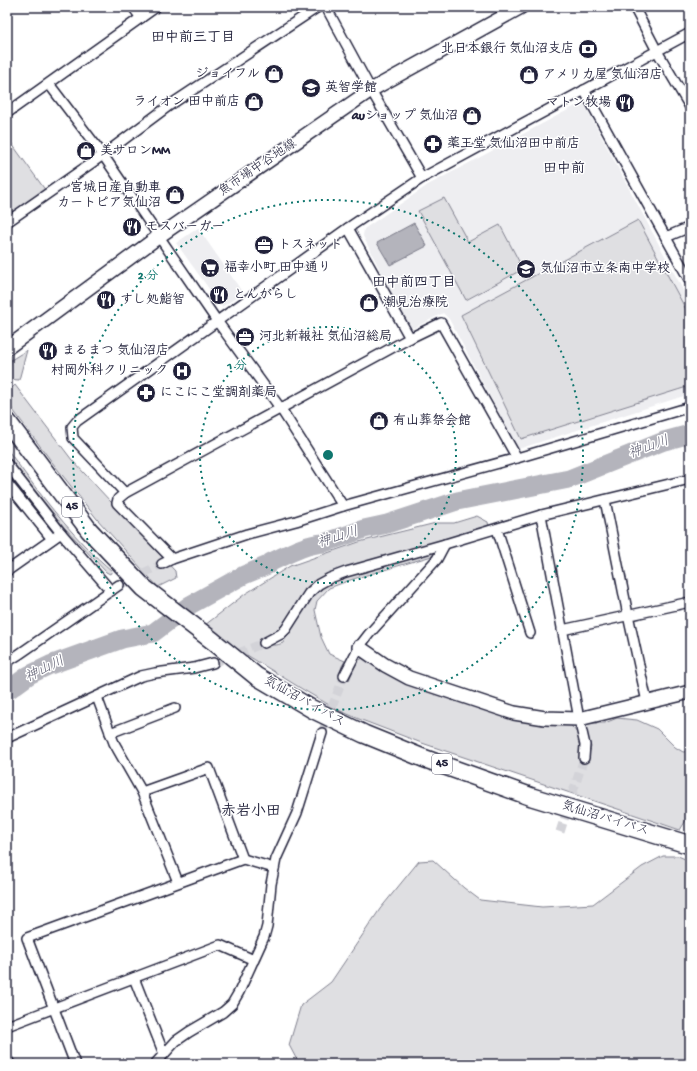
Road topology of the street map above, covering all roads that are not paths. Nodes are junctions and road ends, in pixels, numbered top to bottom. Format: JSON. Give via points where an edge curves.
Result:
{"nodes":[{"id":1,"x":132,"y":7,"type":"edge"},
{"id":2,"x":156,"y":7,"type":"edge"},
{"id":3,"x":318,"y":7,"type":"edge"},
{"id":4,"x":326,"y":7,"type":"edge"},
{"id":5,"x":521,"y":7,"type":"edge"},
{"id":6,"x":634,"y":7,"type":"edge"},
{"id":7,"x":141,"y":18,"type":"junction"},
{"id":8,"x":690,"y":33,"type":"edge"},
{"id":9,"x":657,"y":51,"type":"junction"},
{"id":10,"x":49,"y":84,"type":"junction"},
{"id":11,"x":372,"y":90,"type":"junction"},
{"id":12,"x":584,"y":90,"type":"junction"},
{"id":13,"x":690,"y":107,"type":"edge"},
{"id":14,"x":7,"y":113,"type":"edge"},
{"id":15,"x":103,"y":155,"type":"junction"},
{"id":16,"x":422,"y":178,"type":"junction"},
{"id":17,"x":7,"y":222,"type":"edge"},
{"id":18,"x":690,"y":227,"type":"edge"},
{"id":19,"x":348,"y":228,"type":"junction"},
{"id":20,"x":158,"y":237,"type":"junction"},
{"id":21,"x":666,"y":237,"type":"junction"},
{"id":22,"x":690,"y":281,"type":"edge"},
{"id":23,"x":217,"y":321,"type":"junction"},
{"id":24,"x":410,"y":338,"type":"junction"},
{"id":25,"x":7,"y":348,"type":"edge"},
{"id":26,"x":690,"y":407,"type":"edge"},
{"id":27,"x":281,"y":409,"type":"junction"},
{"id":28,"x":7,"y":421,"type":"edge"},
{"id":29,"x":517,"y":458,"type":"junction"},
{"id":30,"x":7,"y":464,"type":"edge"},
{"id":31,"x":690,"y":479,"type":"edge"},
{"id":32,"x":7,"y":483,"type":"edge"},
{"id":33,"x":125,"y":493,"type":"junction"},
{"id":34,"x":605,"y":500,"type":"junction"},
{"id":35,"x":343,"y":506,"type":"junction"},
{"id":36,"x":541,"y":515,"type":"junction"},
{"id":37,"x":497,"y":529,"type":"junction"},
{"id":38,"x":61,"y":533,"type":"junction"},
{"id":39,"x":52,"y":540,"type":"junction"},
{"id":40,"x":445,"y":544,"type":"junction"},
{"id":41,"x":172,"y":559,"type":"junction"},
{"id":42,"x":162,"y":564,"type":"tunnel mouth"},
{"id":43,"x":7,"y":571,"type":"edge"},
{"id":44,"x":119,"y":585,"type":"tunnel mouth"},
{"id":45,"x":111,"y":591,"type":"junction"},
{"id":46,"x":690,"y":602,"type":"edge"},
{"id":47,"x":628,"y":615,"type":"junction"},
{"id":48,"x":562,"y":630,"type":"junction"},
{"id":49,"x":530,"y":632,"type":"dead end"},
{"id":50,"x":264,"y":643,"type":"tunnel mouth"},
{"id":51,"x":359,"y":648,"type":"junction"},
{"id":52,"x":7,"y":662,"type":"edge"},
{"id":53,"x":213,"y":663,"type":"tunnel mouth"},
{"id":54,"x":344,"y":676,"type":"tunnel mouth"},
{"id":55,"x":690,"y":692,"type":"edge"},
{"id":56,"x":97,"y":697,"type":"junction"},
{"id":57,"x":647,"y":702,"type":"junction"},
{"id":58,"x":175,"y":708,"type":"dead end"},
{"id":59,"x":579,"y":719,"type":"junction"},
{"id":60,"x":110,"y":733,"type":"junction"},
{"id":61,"x":322,"y":733,"type":"tunnel mouth"},
{"id":62,"x":7,"y":738,"type":"edge"},
{"id":63,"x":584,"y":758,"type":"tunnel mouth"},
{"id":64,"x":142,"y":792,"type":"junction"},
{"id":65,"x":690,"y":845,"type":"edge"},
{"id":66,"x":243,"y":859,"type":"junction"},
{"id":67,"x":274,"y":868,"type":"junction"},
{"id":68,"x":178,"y":882,"type":"junction"},
{"id":69,"x":254,"y":960,"type":"junction"},
{"id":70,"x":134,"y":978,"type":"junction"},
{"id":71,"x":54,"y":1009,"type":"junction"},
{"id":72,"x":7,"y":1026,"type":"edge"},
{"id":73,"x":164,"y":1054,"type":"junction"},
{"id":74,"x":75,"y":1064,"type":"edge"},
{"id":75,"x":155,"y":1064,"type":"edge"}],
"edges":[{"from":1,"to":7,"type":"street"},
{"from":2,"to":7,"type":"street"},
{"from":3,"to":15,"type":"street","via":[[170,105]]},
{"from":4,"to":11,"type":"street"},
{"from":5,"to":11,"type":"street","name":"魚市場中谷地線"},
{"from":6,"to":9,"type":"street"},
{"from":7,"to":10,"type":"street"},
{"from":8,"to":9,"type":"street"},
{"from":9,"to":12,"type":"street"},
{"from":9,"to":13,"type":"street"},
{"from":10,"to":14,"type":"street"},
{"from":10,"to":15,"type":"street"},
{"from":11,"to":16,"type":"street"},
{"from":11,"to":20,"type":"street","name":"魚市場中谷地線"},
{"from":12,"to":16,"type":"street"},
{"from":12,"to":21,"type":"street"},
{"from":15,"to":17,"type":"street"},
{"from":15,"to":20,"type":"street"},
{"from":16,"to":19,"type":"street"},
{"from":18,"to":21,"type":"street"},
{"from":19,"to":23,"type":"street"},
{"from":19,"to":24,"type":"street"},
{"from":20,"to":23,"type":"street"},
{"from":20,"to":25,"type":"street","name":"魚市場中谷地線"},
{"from":21,"to":22,"type":"street"},
{"from":23,"to":27,"type":"street"},
{"from":23,"to":33,"type":"street","via":[[72,427],[73,438]]},
{"from":24,"to":27,"type":"street"},
{"from":24,"to":29,"type":"street","via":[[441,323]]},
{"from":26,"to":29,"type":"street"},
{"from":27,"to":33,"type":"street"},
{"from":27,"to":35,"type":"street"},
{"from":28,"to":65,"type":"highway","name":"気仙沼バイパス","number":"45","via":[[89,530],[144,588],[256,676],[364,734],[423,758],[532,797]]},
{"from":29,"to":35,"type":"street"},
{"from":30,"to":38,"type":"street"},
{"from":31,"to":34,"type":"street"},
{"from":32,"to":39,"type":"street"},
{"from":33,"to":41,"type":"street","via":[[117,503]]},
{"from":34,"to":36,"type":"street"},
{"from":34,"to":47,"type":"street"},
{"from":35,"to":41,"type":"street"},
{"from":36,"to":37,"type":"street"},
{"from":36,"to":48,"type":"street"},
{"from":37,"to":40,"type":"street"},
{"from":37,"to":49,"type":"street"},
{"from":38,"to":39,"type":"street"},
{"from":38,"to":45,"type":"street"},
{"from":39,"to":43,"type":"street"},
{"from":40,"to":50,"type":"street","via":[[346,572],[324,581],[308,593],[286,629]]},
{"from":40,"to":51,"type":"street","via":[[437,558]]},
{"from":41,"to":42,"type":"street"},
{"from":44,"to":45,"type":"street"},
{"from":45,"to":52,"type":"street"},
{"from":46,"to":47,"type":"street"},
{"from":47,"to":48,"type":"street"},
{"from":47,"to":57,"type":"street"},
{"from":48,"to":59,"type":"street"},
{"from":51,"to":54,"type":"street"},
{"from":51,"to":59,"type":"street","via":[[409,678],[514,713],[545,718]]},
{"from":53,"to":56,"type":"street","via":[[141,676]]},
{"from":55,"to":57,"type":"street"},
{"from":56,"to":60,"type":"street"},
{"from":56,"to":62,"type":"street"},
{"from":57,"to":59,"type":"street"},
{"from":58,"to":60,"type":"street"},
{"from":59,"to":63,"type":"street","via":[[586,745]]},
{"from":60,"to":64,"type":"street"},
{"from":61,"to":67,"type":"street","via":[[297,814]]},
{"from":64,"to":66,"type":"street","via":[[210,768]]},
{"from":64,"to":68,"type":"street"},
{"from":66,"to":67,"type":"street"},
{"from":66,"to":68,"type":"street"},
{"from":67,"to":69,"type":"street","via":[[267,926]]},
{"from":68,"to":71,"type":"street","via":[[27,938]]},
{"from":69,"to":70,"type":"street","via":[[220,945]]},
{"from":69,"to":73,"type":"street","via":[[232,1004],[176,1041]]},
{"from":70,"to":71,"type":"street"},
{"from":70,"to":73,"type":"street"},
{"from":71,"to":72,"type":"street"},
{"from":71,"to":74,"type":"street"},
{"from":73,"to":75,"type":"street"}]}
